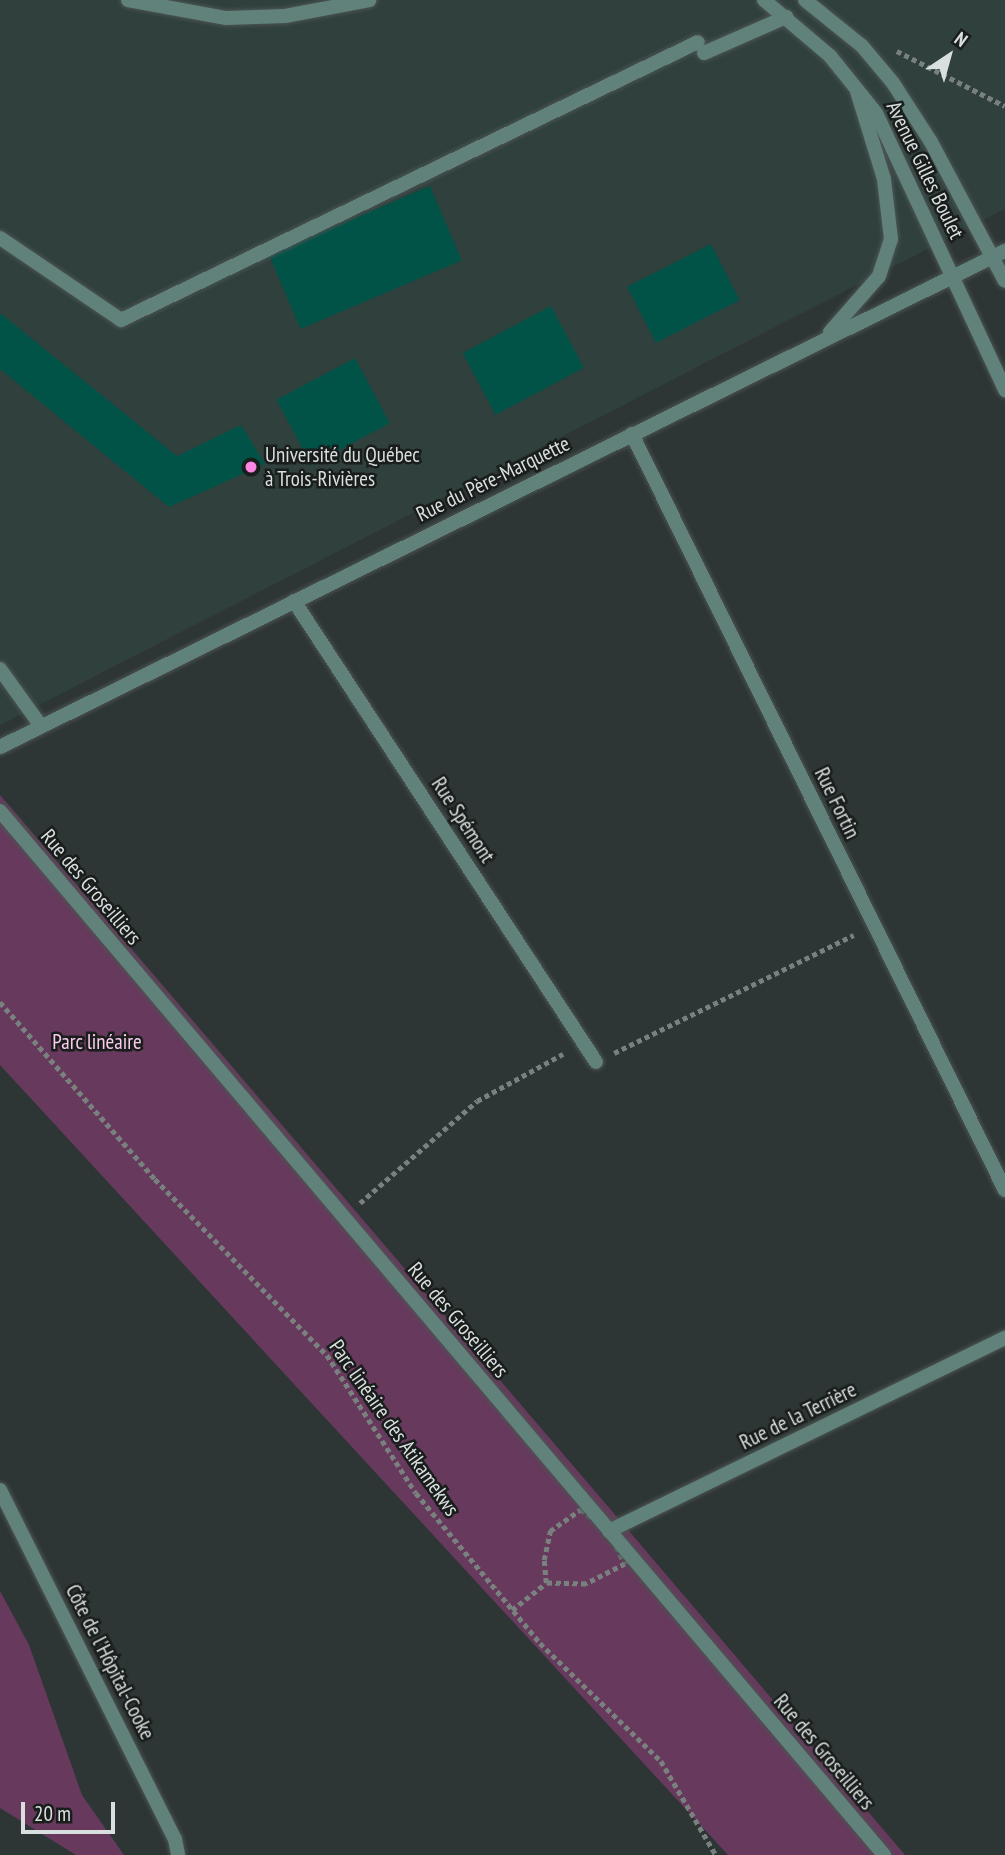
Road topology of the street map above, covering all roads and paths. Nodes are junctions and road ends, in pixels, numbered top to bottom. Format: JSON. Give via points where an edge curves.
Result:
{"nodes":[{"id":1,"x":128,"y":0,"type":"edge"},
{"id":2,"x":370,"y":0,"type":"edge"},
{"id":3,"x":764,"y":0,"type":"edge"},
{"id":4,"x":805,"y":0,"type":"edge"},
{"id":5,"x":153,"y":2,"type":"edge"},
{"id":6,"x":786,"y":17,"type":"junction"},
{"id":7,"x":874,"y":58,"type":"junction"},
{"id":8,"x":855,"y":83,"type":"junction"},
{"id":9,"x":1005,"y":106,"type":"edge"},
{"id":10,"x":0,"y":238,"type":"edge"},
{"id":11,"x":999,"y":254,"type":"edge"},
{"id":12,"x":953,"y":276,"type":"junction"},
{"id":13,"x":1005,"y":281,"type":"edge"},
{"id":14,"x":821,"y":340,"type":"junction"},
{"id":15,"x":1005,"y":390,"type":"edge"},
{"id":16,"x":632,"y":434,"type":"junction"},
{"id":17,"x":294,"y":601,"type":"junction"},
{"id":18,"x":0,"y":670,"type":"edge"},
{"id":19,"x":41,"y":726,"type":"junction"},
{"id":20,"x":0,"y":747,"type":"edge"},
{"id":21,"x":0,"y":811,"type":"edge"},
{"id":22,"x":874,"y":925,"type":"junction"},
{"id":23,"x":0,"y":1002,"type":"edge"},
{"id":24,"x":582,"y":1042,"type":"junction"},
{"id":25,"x":596,"y":1062,"type":"joint"},
{"id":26,"x":1005,"y":1190,"type":"edge"},
{"id":27,"x":344,"y":1217,"type":"junction"},
{"id":28,"x":1005,"y":1338,"type":"edge"},
{"id":29,"x":0,"y":1490,"type":"edge"},
{"id":30,"x":610,"y":1531,"type":"junction"},
{"id":31,"x":546,"y":1583,"type":"junction"},
{"id":32,"x":512,"y":1610,"type":"junction"},
{"id":33,"x":178,"y":1855,"type":"edge"},
{"id":34,"x":716,"y":1855,"type":"edge"},
{"id":35,"x":884,"y":1855,"type":"edge"}],
"edges":[{"from":1,"to":5,"type":"street"},
{"from":2,"to":5,"type":"street","via":[[285,16],[226,18]]},
{"from":3,"to":6,"type":"street","name":"Avenue Gilles Boulet"},
{"from":4,"to":7,"type":"street","name":"Avenue Gilles Boulet"},
{"from":6,"to":8,"type":"street","name":"Avenue Gilles Boulet"},
{"from":6,"to":10,"type":"street","via":[[701,48],[121,320]]},
{"from":7,"to":9,"type":"path","via":[[895,50]]},
{"from":7,"to":11,"type":"street","name":"Avenue Gilles Boulet"},
{"from":8,"to":12,"type":"street","name":"Avenue Gilles Boulet","via":[[885,128]]},
{"from":8,"to":14,"type":"street","via":[[889,199],[890,251],[872,286]]},
{"from":11,"to":12,"type":"street","name":"Rue du Père-Marquette"},
{"from":11,"to":13,"type":"street","name":"Avenue Gilles Boulet"},
{"from":12,"to":14,"type":"street","name":"Rue du Père-Marquette"},
{"from":12,"to":15,"type":"street","name":"Avenue Gilles Boulet"},
{"from":14,"to":16,"type":"street","name":"Rue du Père-Marquette"},
{"from":16,"to":17,"type":"street","name":"Rue du Père-Marquette"},
{"from":16,"to":22,"type":"street","name":"Rue Fortin"},
{"from":17,"to":19,"type":"street","name":"Rue du Père-Marquette"},
{"from":17,"to":24,"type":"street","name":"Rue Spémont"},
{"from":18,"to":19,"type":"street"},
{"from":19,"to":20,"type":"street","name":"Rue du Père-Marquette"},
{"from":21,"to":27,"type":"street","name":"Rue des Groseilliers"},
{"from":22,"to":25,"type":"path"},
{"from":22,"to":26,"type":"street","name":"Rue Fortin"},
{"from":23,"to":32,"type":"path","name":"Parc linéaire des Atikamekws","via":[[155,1179],[327,1355],[416,1493]]},
{"from":24,"to":25,"type":"street","name":"Rue Spémont"},
{"from":24,"to":27,"type":"path","via":[[477,1101]]},
{"from":27,"to":30,"type":"street","name":"Rue des Groseilliers"},
{"from":28,"to":30,"type":"street","name":"Rue de la Terrière"},
{"from":29,"to":33,"type":"street","name":"Côte de l'Hôpital-Cooke","via":[[175,1839]]},
{"from":30,"to":31,"type":"path","via":[[625,1564],[586,1584]]},
{"from":30,"to":31,"type":"path","via":[[581,1509],[557,1523],[546,1541]]},
{"from":30,"to":35,"type":"street","name":"Rue des Groseilliers"},
{"from":31,"to":32,"type":"path"},
{"from":32,"to":34,"type":"path","name":"Parc linéaire des Atikamekws","via":[[661,1761]]}]}
